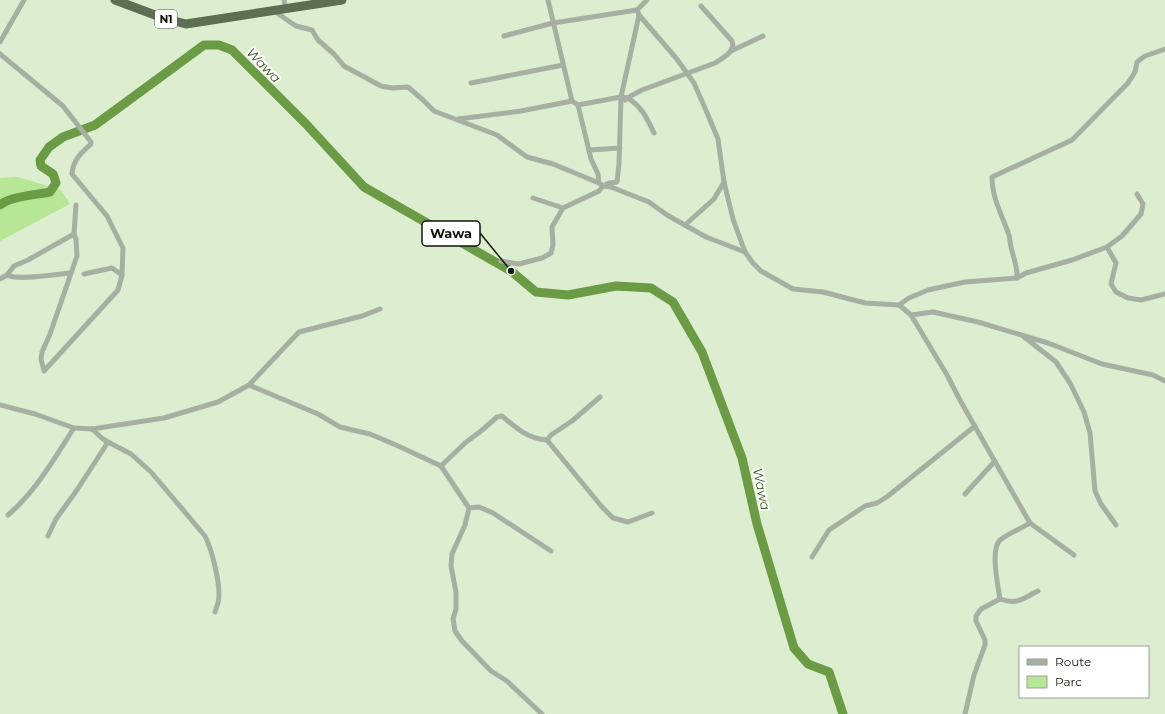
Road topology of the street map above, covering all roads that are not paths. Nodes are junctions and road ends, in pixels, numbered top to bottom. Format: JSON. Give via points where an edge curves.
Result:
{"nodes":[{"id":1,"x":24,"y":0,"type":"edge"},
{"id":2,"x":114,"y":0,"type":"edge"},
{"id":3,"x":342,"y":0,"type":"edge"},
{"id":4,"x":548,"y":0,"type":"edge"},
{"id":5,"x":647,"y":0,"type":"edge"},
{"id":6,"x":285,"y":4,"type":"edge"},
{"id":7,"x":701,"y":6,"type":"dead end"},
{"id":8,"x":274,"y":11,"type":"junction"},
{"id":9,"x":638,"y":12,"type":"junction"},
{"id":10,"x":553,"y":23,"type":"junction"},
{"id":11,"x":504,"y":36,"type":"dead end"},
{"id":12,"x":763,"y":36,"type":"dead end"},
{"id":13,"x":0,"y":42,"type":"edge"},
{"id":14,"x":1165,"y":49,"type":"edge"},
{"id":15,"x":731,"y":51,"type":"junction"},
{"id":16,"x":0,"y":54,"type":"edge"},
{"id":17,"x":563,"y":65,"type":"junction"},
{"id":18,"x":687,"y":73,"type":"junction"},
{"id":19,"x":471,"y":83,"type":"dead end"},
{"id":20,"x":627,"y":98,"type":"junction"},
{"id":21,"x":621,"y":100,"type":"junction"},
{"id":22,"x":572,"y":101,"type":"junction"},
{"id":23,"x":578,"y":105,"type":"junction"},
{"id":24,"x":458,"y":120,"type":"junction"},
{"id":25,"x":654,"y":133,"type":"dead end"},
{"id":26,"x":620,"y":148,"type":"junction"},
{"id":27,"x":590,"y":150,"type":"junction"},
{"id":28,"x":724,"y":182,"type":"junction"},
{"id":29,"x":601,"y":184,"type":"junction"},
{"id":30,"x":1137,"y":194,"type":"dead end"},
{"id":31,"x":533,"y":198,"type":"dead end"},
{"id":32,"x":76,"y":205,"type":"dead end"},
{"id":33,"x":563,"y":208,"type":"junction"},
{"id":34,"x":686,"y":225,"type":"junction"},
{"id":35,"x":74,"y":234,"type":"junction"},
{"id":36,"x":1106,"y":247,"type":"junction"},
{"id":37,"x":745,"y":252,"type":"junction"},
{"id":38,"x":501,"y":262,"type":"dead end"},
{"id":39,"x":70,"y":273,"type":"junction"},
{"id":40,"x":84,"y":274,"type":"dead end"},
{"id":41,"x":7,"y":275,"type":"junction"},
{"id":42,"x":122,"y":275,"type":"junction"},
{"id":43,"x":0,"y":278,"type":"edge"},
{"id":44,"x":1017,"y":278,"type":"junction"},
{"id":45,"x":1165,"y":294,"type":"edge"},
{"id":46,"x":899,"y":305,"type":"junction"},
{"id":47,"x":380,"y":309,"type":"dead end"},
{"id":48,"x":911,"y":315,"type":"junction"},
{"id":49,"x":1020,"y":334,"type":"junction"},
{"id":50,"x":1165,"y":381,"type":"edge"},
{"id":51,"x":250,"y":385,"type":"junction"},
{"id":52,"x":600,"y":397,"type":"dead end"},
{"id":53,"x":0,"y":405,"type":"edge"},
{"id":54,"x":975,"y":426,"type":"junction"},
{"id":55,"x":74,"y":428,"type":"junction"},
{"id":56,"x":92,"y":430,"type":"junction"},
{"id":57,"x":547,"y":440,"type":"junction"},
{"id":58,"x":108,"y":442,"type":"junction"},
{"id":59,"x":995,"y":461,"type":"junction"},
{"id":60,"x":441,"y":466,"type":"junction"},
{"id":61,"x":965,"y":494,"type":"dead end"},
{"id":62,"x":469,"y":508,"type":"junction"},
{"id":63,"x":652,"y":513,"type":"dead end"},
{"id":64,"x":8,"y":515,"type":"dead end"},
{"id":65,"x":1030,"y":523,"type":"junction"},
{"id":66,"x":1116,"y":524,"type":"dead end"},
{"id":67,"x":48,"y":536,"type":"dead end"},
{"id":68,"x":551,"y":551,"type":"dead end"},
{"id":69,"x":1074,"y":555,"type":"dead end"},
{"id":70,"x":812,"y":557,"type":"dead end"},
{"id":71,"x":1038,"y":591,"type":"dead end"},
{"id":72,"x":1000,"y":599,"type":"junction"},
{"id":73,"x":215,"y":612,"type":"dead end"},
{"id":74,"x":542,"y":714,"type":"edge"},
{"id":75,"x":965,"y":714,"type":"edge"}],
"edges":[{"from":1,"to":13,"type":"street"},
{"from":2,"to":8,"type":"highway","number":"N1","via":[[186,24]]},
{"from":3,"to":6,"type":"highway","number":"N1"},
{"from":4,"to":10,"type":"street"},
{"from":5,"to":9,"type":"street"},
{"from":6,"to":8,"type":"highway","number":"N1"},
{"from":7,"to":15,"type":"street","via":[[732,42]]},
{"from":8,"to":24,"type":"street","via":[[296,26],[312,30],[318,40],[344,66],[381,86],[408,87],[434,111]]},
{"from":9,"to":10,"type":"street"},
{"from":9,"to":18,"type":"street"},
{"from":9,"to":21,"type":"street"},
{"from":10,"to":11,"type":"street"},
{"from":10,"to":17,"type":"street"},
{"from":12,"to":15,"type":"street"},
{"from":14,"to":44,"type":"street","via":[[1145,56],[1137,62],[1128,84],[1072,140],[992,177],[998,209],[1010,236]]},
{"from":15,"to":18,"type":"street","via":[[715,63]]},
{"from":16,"to":42,"type":"street","via":[[63,106],[91,144],[77,158],[72,174],[107,216],[123,248]]},
{"from":17,"to":19,"type":"street"},
{"from":17,"to":22,"type":"street"},
{"from":18,"to":20,"type":"street"},
{"from":18,"to":28,"type":"street","via":[[694,83],[718,139]]},
{"from":20,"to":21,"type":"street"},
{"from":20,"to":25,"type":"street","via":[[643,112]]},
{"from":21,"to":23,"type":"street"},
{"from":21,"to":26,"type":"street"},
{"from":22,"to":23,"type":"street"},
{"from":22,"to":24,"type":"street"},
{"from":23,"to":27,"type":"street"},
{"from":24,"to":29,"type":"street","via":[[497,134],[527,156]]},
{"from":26,"to":27,"type":"street"},
{"from":26,"to":29,"type":"street","via":[[617,182]]},
{"from":27,"to":29,"type":"street","via":[[591,160]]},
{"from":28,"to":34,"type":"street","via":[[714,199]]},
{"from":28,"to":37,"type":"street","via":[[733,219]]},
{"from":29,"to":33,"type":"street","via":[[599,191]]},
{"from":29,"to":34,"type":"street","via":[[650,202]]},
{"from":30,"to":36,"type":"street","via":[[1143,204],[1141,214],[1122,236]]},
{"from":31,"to":33,"type":"street"},
{"from":32,"to":35,"type":"street"},
{"from":33,"to":38,"type":"street","via":[[552,227],[554,245],[551,254],[519,264]]},
{"from":34,"to":37,"type":"street","via":[[706,237]]},
{"from":35,"to":39,"type":"street","via":[[77,256]]},
{"from":35,"to":41,"type":"street","via":[[14,266]]},
{"from":36,"to":44,"type":"street"},
{"from":36,"to":45,"type":"street","via":[[1116,263],[1111,284],[1116,292],[1128,298],[1141,300]]},
{"from":37,"to":46,"type":"street","via":[[762,271],[793,289],[824,292],[865,303]]},
{"from":39,"to":41,"type":"street","via":[[28,277]]},
{"from":39,"to":42,"type":"street","via":[[42,352],[44,371],[118,290]]},
{"from":40,"to":42,"type":"street","via":[[112,268]]},
{"from":41,"to":43,"type":"street"},
{"from":44,"to":46,"type":"street","via":[[965,282],[928,290]]},
{"from":46,"to":48,"type":"street"},
{"from":47,"to":51,"type":"street","via":[[299,332]]},
{"from":48,"to":49,"type":"street","via":[[933,312]]},
{"from":48,"to":54,"type":"street","via":[[948,375]]},
{"from":49,"to":50,"type":"street","via":[[1102,364],[1153,375]]},
{"from":49,"to":66,"type":"street","via":[[1056,362],[1070,383],[1084,412],[1090,433],[1095,491]]},
{"from":51,"to":56,"type":"street","via":[[218,402],[164,418]]},
{"from":51,"to":60,"type":"street","via":[[318,414],[340,427],[370,434]]},
{"from":52,"to":57,"type":"street"},
{"from":53,"to":55,"type":"street"},
{"from":54,"to":59,"type":"street"},
{"from":54,"to":70,"type":"street","via":[[888,496],[877,503],[865,506],[829,530]]},
{"from":55,"to":56,"type":"street"},
{"from":55,"to":64,"type":"street","via":[[23,503]]},
{"from":56,"to":58,"type":"street"},
{"from":57,"to":60,"type":"street","via":[[529,436],[517,430],[502,416],[497,417]]},
{"from":57,"to":63,"type":"street","via":[[613,518],[628,522]]},
{"from":58,"to":67,"type":"street","via":[[56,518]]},
{"from":58,"to":73,"type":"street","via":[[130,454],[151,472],[206,536],[218,585]]},
{"from":59,"to":61,"type":"street"},
{"from":59,"to":65,"type":"street"},
{"from":60,"to":62,"type":"street"},
{"from":62,"to":68,"type":"street","via":[[479,507],[493,513]]},
{"from":62,"to":74,"type":"street","via":[[466,525],[452,554],[456,592],[453,619],[455,631],[462,642],[491,671],[507,681]]},
{"from":65,"to":69,"type":"street"},
{"from":65,"to":72,"type":"street","via":[[1000,540],[996,546],[995,563]]},
{"from":71,"to":72,"type":"street","via":[[1018,601]]},
{"from":72,"to":75,"type":"street","via":[[981,609],[976,616],[985,645],[974,675]]}]}
